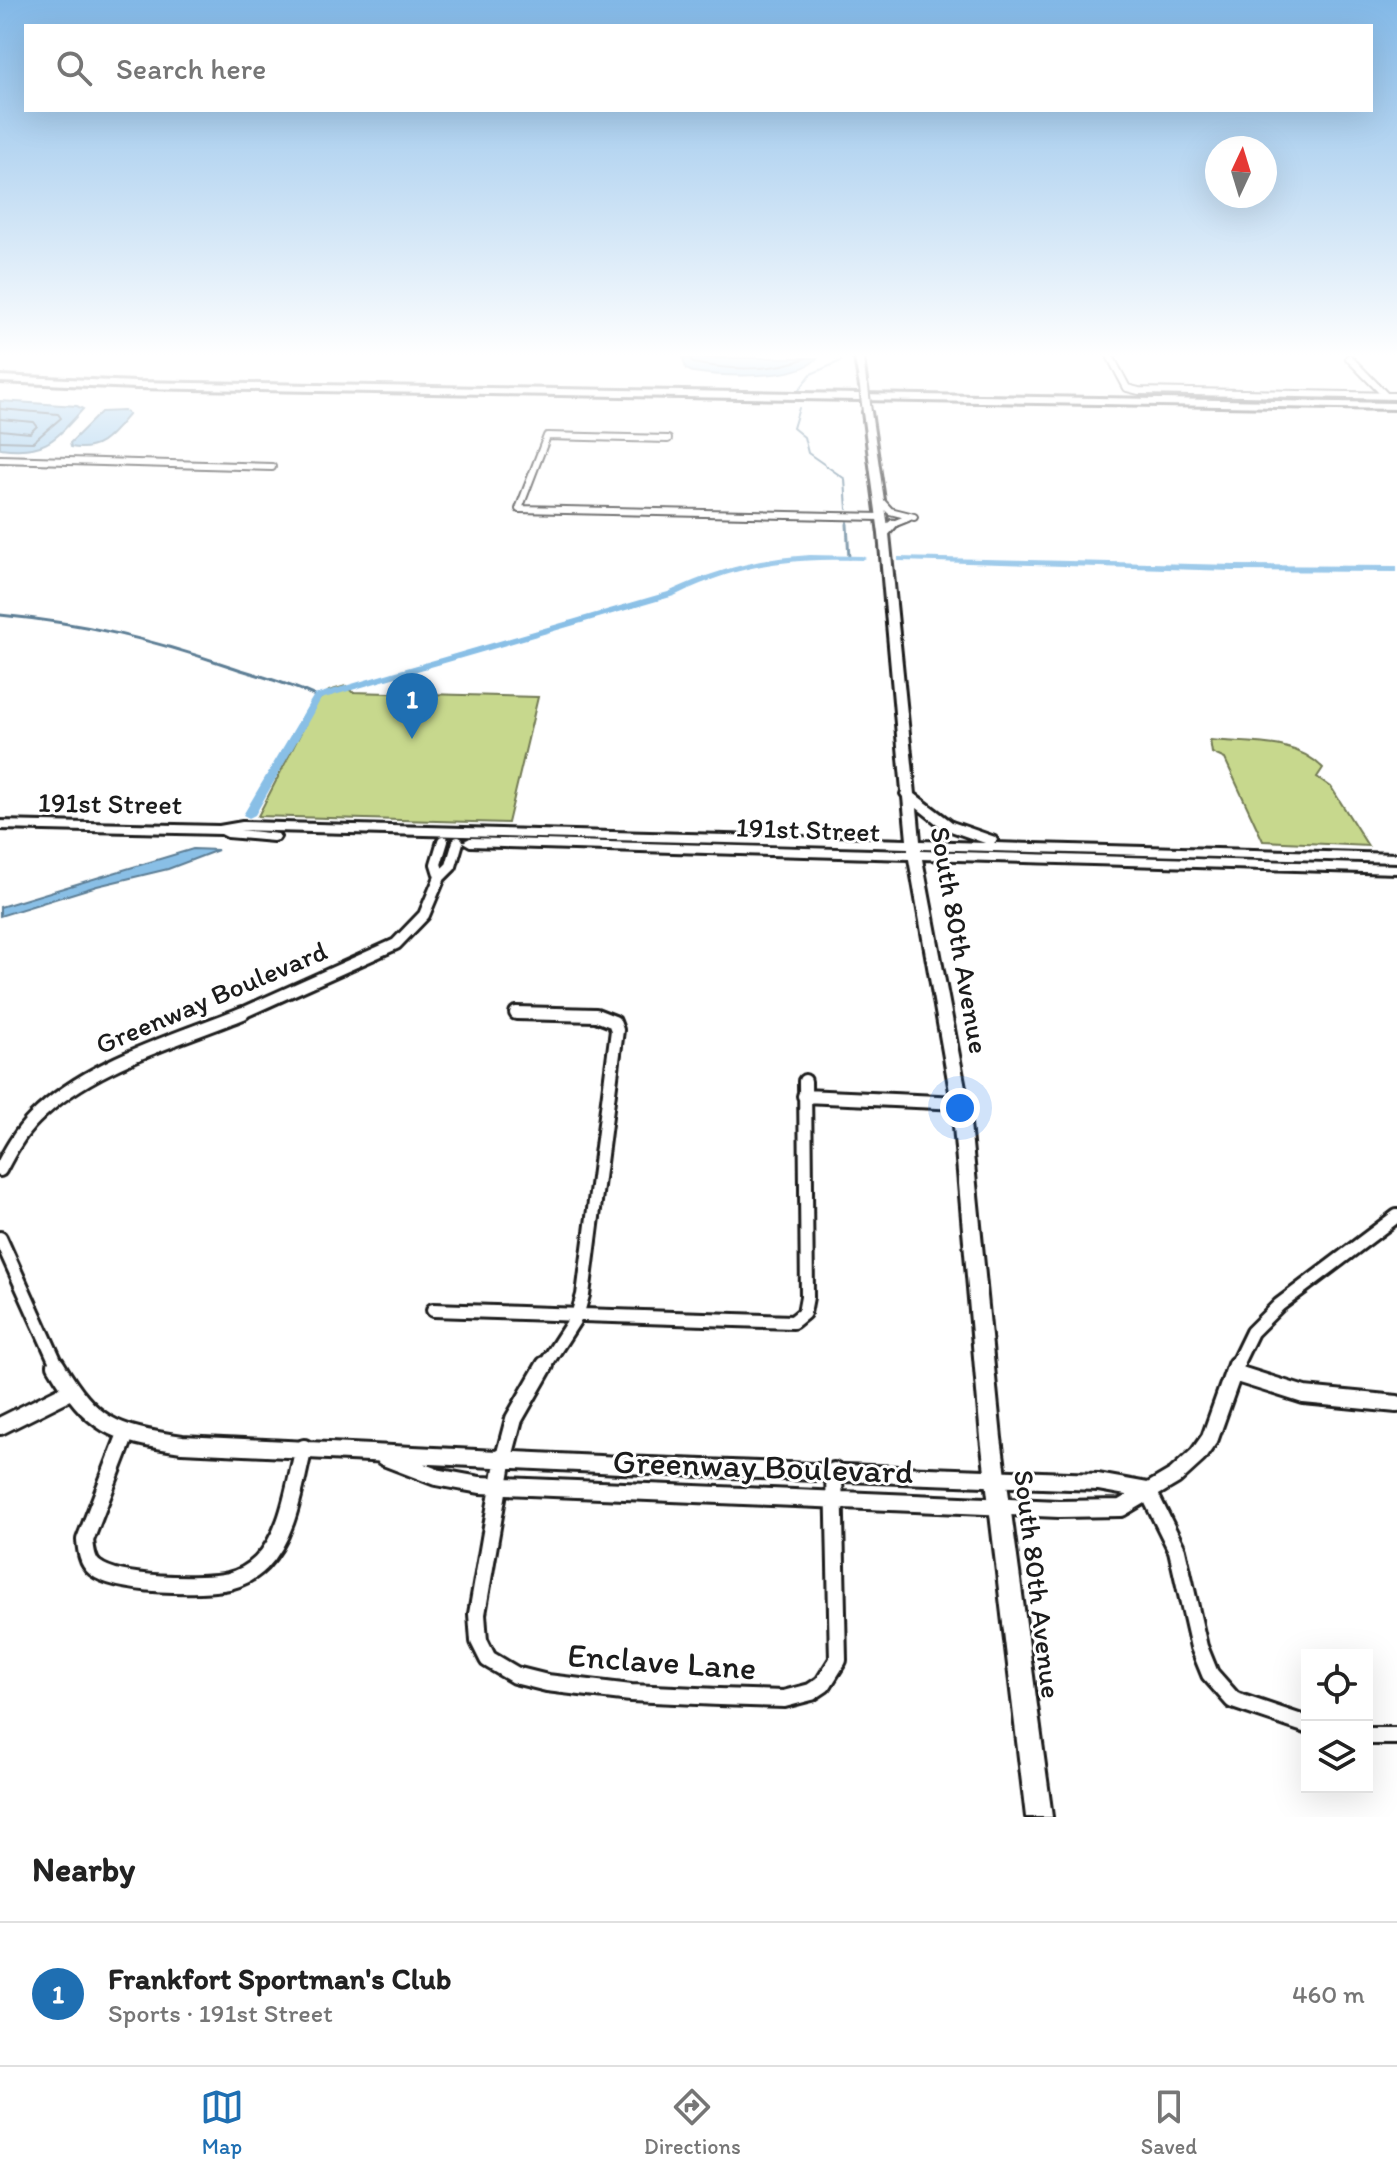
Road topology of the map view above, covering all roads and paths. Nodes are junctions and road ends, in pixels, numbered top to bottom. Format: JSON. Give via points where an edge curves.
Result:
{"nodes":[{"id":1,"x":544,"y":443,"type":"edge"},
{"id":2,"x":871,"y":443,"type":"edge"},
{"id":3,"x":0,"y":459,"type":"edge"},
{"id":4,"x":272,"y":467,"type":"dead end"},
{"id":5,"x":879,"y":499,"type":"junction"},
{"id":6,"x":881,"y":517,"type":"junction"},
{"id":7,"x":884,"y":534,"type":"junction"},
{"id":8,"x":907,"y":794,"type":"junction"},
{"id":9,"x":0,"y":825,"type":"edge"},
{"id":10,"x":219,"y":830,"type":"junction"},
{"id":11,"x":450,"y":841,"type":"junction"},
{"id":12,"x":1030,"y":846,"type":"junction"},
{"id":13,"x":914,"y":850,"type":"junction"},
{"id":14,"x":1397,"y":858,"type":"edge"},
{"id":15,"x":1397,"y":869,"type":"edge"},
{"id":16,"x":516,"y":1013,"type":"dead end"},
{"id":17,"x":960,"y":1103,"type":"junction"},
{"id":18,"x":0,"y":1170,"type":"edge"},
{"id":19,"x":1397,"y":1216,"type":"edge"},
{"id":20,"x":0,"y":1238,"type":"edge"},
{"id":21,"x":433,"y":1310,"type":"dead end"},
{"id":22,"x":577,"y":1316,"type":"junction"},
{"id":23,"x":1234,"y":1373,"type":"junction"},
{"id":24,"x":72,"y":1390,"type":"junction"},
{"id":25,"x":1397,"y":1404,"type":"edge"},
{"id":26,"x":0,"y":1426,"type":"edge"},
{"id":27,"x":126,"y":1434,"type":"junction"},
{"id":28,"x":304,"y":1448,"type":"junction"},
{"id":29,"x":375,"y":1454,"type":"junction"},
{"id":30,"x":504,"y":1457,"type":"junction"},
{"id":31,"x":834,"y":1471,"type":"junction"},
{"id":32,"x":997,"y":1479,"type":"junction"},
{"id":33,"x":500,"y":1485,"type":"junction"},
{"id":34,"x":1148,"y":1491,"type":"junction"},
{"id":35,"x":835,"y":1499,"type":"junction"},
{"id":36,"x":1000,"y":1506,"type":"junction"},
{"id":37,"x":1301,"y":1723,"type":"edge"},
{"id":38,"x":1373,"y":1736,"type":"edge"},
{"id":39,"x":1397,"y":1736,"type":"edge"},
{"id":40,"x":1039,"y":1817,"type":"edge"}],
"edges":[{"from":1,"to":6,"type":"street","via":[[519,509]]},
{"from":2,"to":5,"type":"main road","name":"South 80th Avenue","bridge":true},
{"from":3,"to":4,"type":"street"},
{"from":5,"to":6,"type":"main road","name":"South 80th Avenue"},
{"from":5,"to":7,"type":"street","via":[[890,511],[914,517],[888,526]]},
{"from":6,"to":7,"type":"main road","name":"South 80th Avenue"},
{"from":7,"to":8,"type":"main road","name":"South 80th Avenue"},
{"from":8,"to":12,"type":"main road","via":[[964,833]]},
{"from":8,"to":13,"type":"main road","name":"South 80th Avenue"},
{"from":9,"to":10,"type":"main road","name":"191st Street"},
{"from":10,"to":11,"type":"main road","name":"191st Street","via":[[236,836]]},
{"from":10,"to":13,"type":"main road","name":"191st Street","via":[[242,826]]},
{"from":11,"to":13,"type":"main road","name":"191st Street"},
{"from":11,"to":18,"type":"street","name":"Greenway Boulevard","via":[[436,864],[440,877],[430,907],[396,944],[88,1079],[35,1119]]},
{"from":12,"to":13,"type":"main road","name":"191st Street"},
{"from":12,"to":14,"type":"main road","name":"191st Street"},
{"from":13,"to":15,"type":"main road","name":"191st Street"},
{"from":13,"to":17,"type":"main road","name":"South 80th Avenue"},
{"from":16,"to":22,"type":"street","via":[[596,1015],[614,1022],[617,1030]]},
{"from":17,"to":22,"type":"street","via":[[804,1088],[807,1297],[804,1313],[793,1322]]},
{"from":17,"to":32,"type":"main road","name":"South 80th Avenue"},
{"from":19,"to":23,"type":"street","name":"Greenway Boulevard","via":[[1263,1319]]},
{"from":20,"to":24,"type":"street","name":"Greenway Boulevard"},
{"from":21,"to":22,"type":"street"},
{"from":22,"to":30,"type":"street","name":"Enclave Lane","via":[[524,1397]]},
{"from":23,"to":25,"type":"street","via":[[1304,1395]]},
{"from":23,"to":34,"type":"street","name":"Greenway Boulevard","via":[[1210,1438],[1198,1455]]},
{"from":24,"to":26,"type":"street"},
{"from":24,"to":27,"type":"street","name":"Greenway Boulevard","via":[[101,1422]]},
{"from":27,"to":28,"type":"street","name":"Greenway Boulevard","via":[[164,1442]]},
{"from":27,"to":28,"type":"street","via":[[85,1540],[94,1567],[128,1578],[213,1583],[248,1573],[273,1548]]},
{"from":28,"to":29,"type":"street","name":"Greenway Boulevard"},
{"from":29,"to":30,"type":"street","name":"Greenway Boulevard"},
{"from":29,"to":33,"type":"street","name":"Greenway Boulevard","via":[[436,1477]]},
{"from":30,"to":31,"type":"street","name":"Greenway Boulevard"},
{"from":30,"to":33,"type":"street","name":"Enclave Lane"},
{"from":31,"to":32,"type":"street","name":"Greenway Boulevard"},
{"from":31,"to":35,"type":"street","name":"Enclave Lane"},
{"from":32,"to":34,"type":"street","name":"Greenway Boulevard","via":[[1098,1482]]},
{"from":32,"to":36,"type":"main road","name":"South 80th Avenue"},
{"from":33,"to":35,"type":"street","name":"Greenway Boulevard"},
{"from":33,"to":35,"type":"street","name":"Enclave Lane","via":[[477,1614],[480,1644],[493,1664],[523,1679],[589,1689],[784,1699],[805,1697],[826,1683],[838,1660]]},
{"from":34,"to":36,"type":"street","name":"Greenway Boulevard","via":[[1134,1503],[1105,1510]]},
{"from":34,"to":37,"type":"street","via":[[1177,1550],[1210,1674],[1233,1700]]},
{"from":35,"to":36,"type":"street","name":"Greenway Boulevard"},
{"from":36,"to":40,"type":"main road","name":"South 80th Avenue"},
{"from":38,"to":39,"type":"street"}]}
